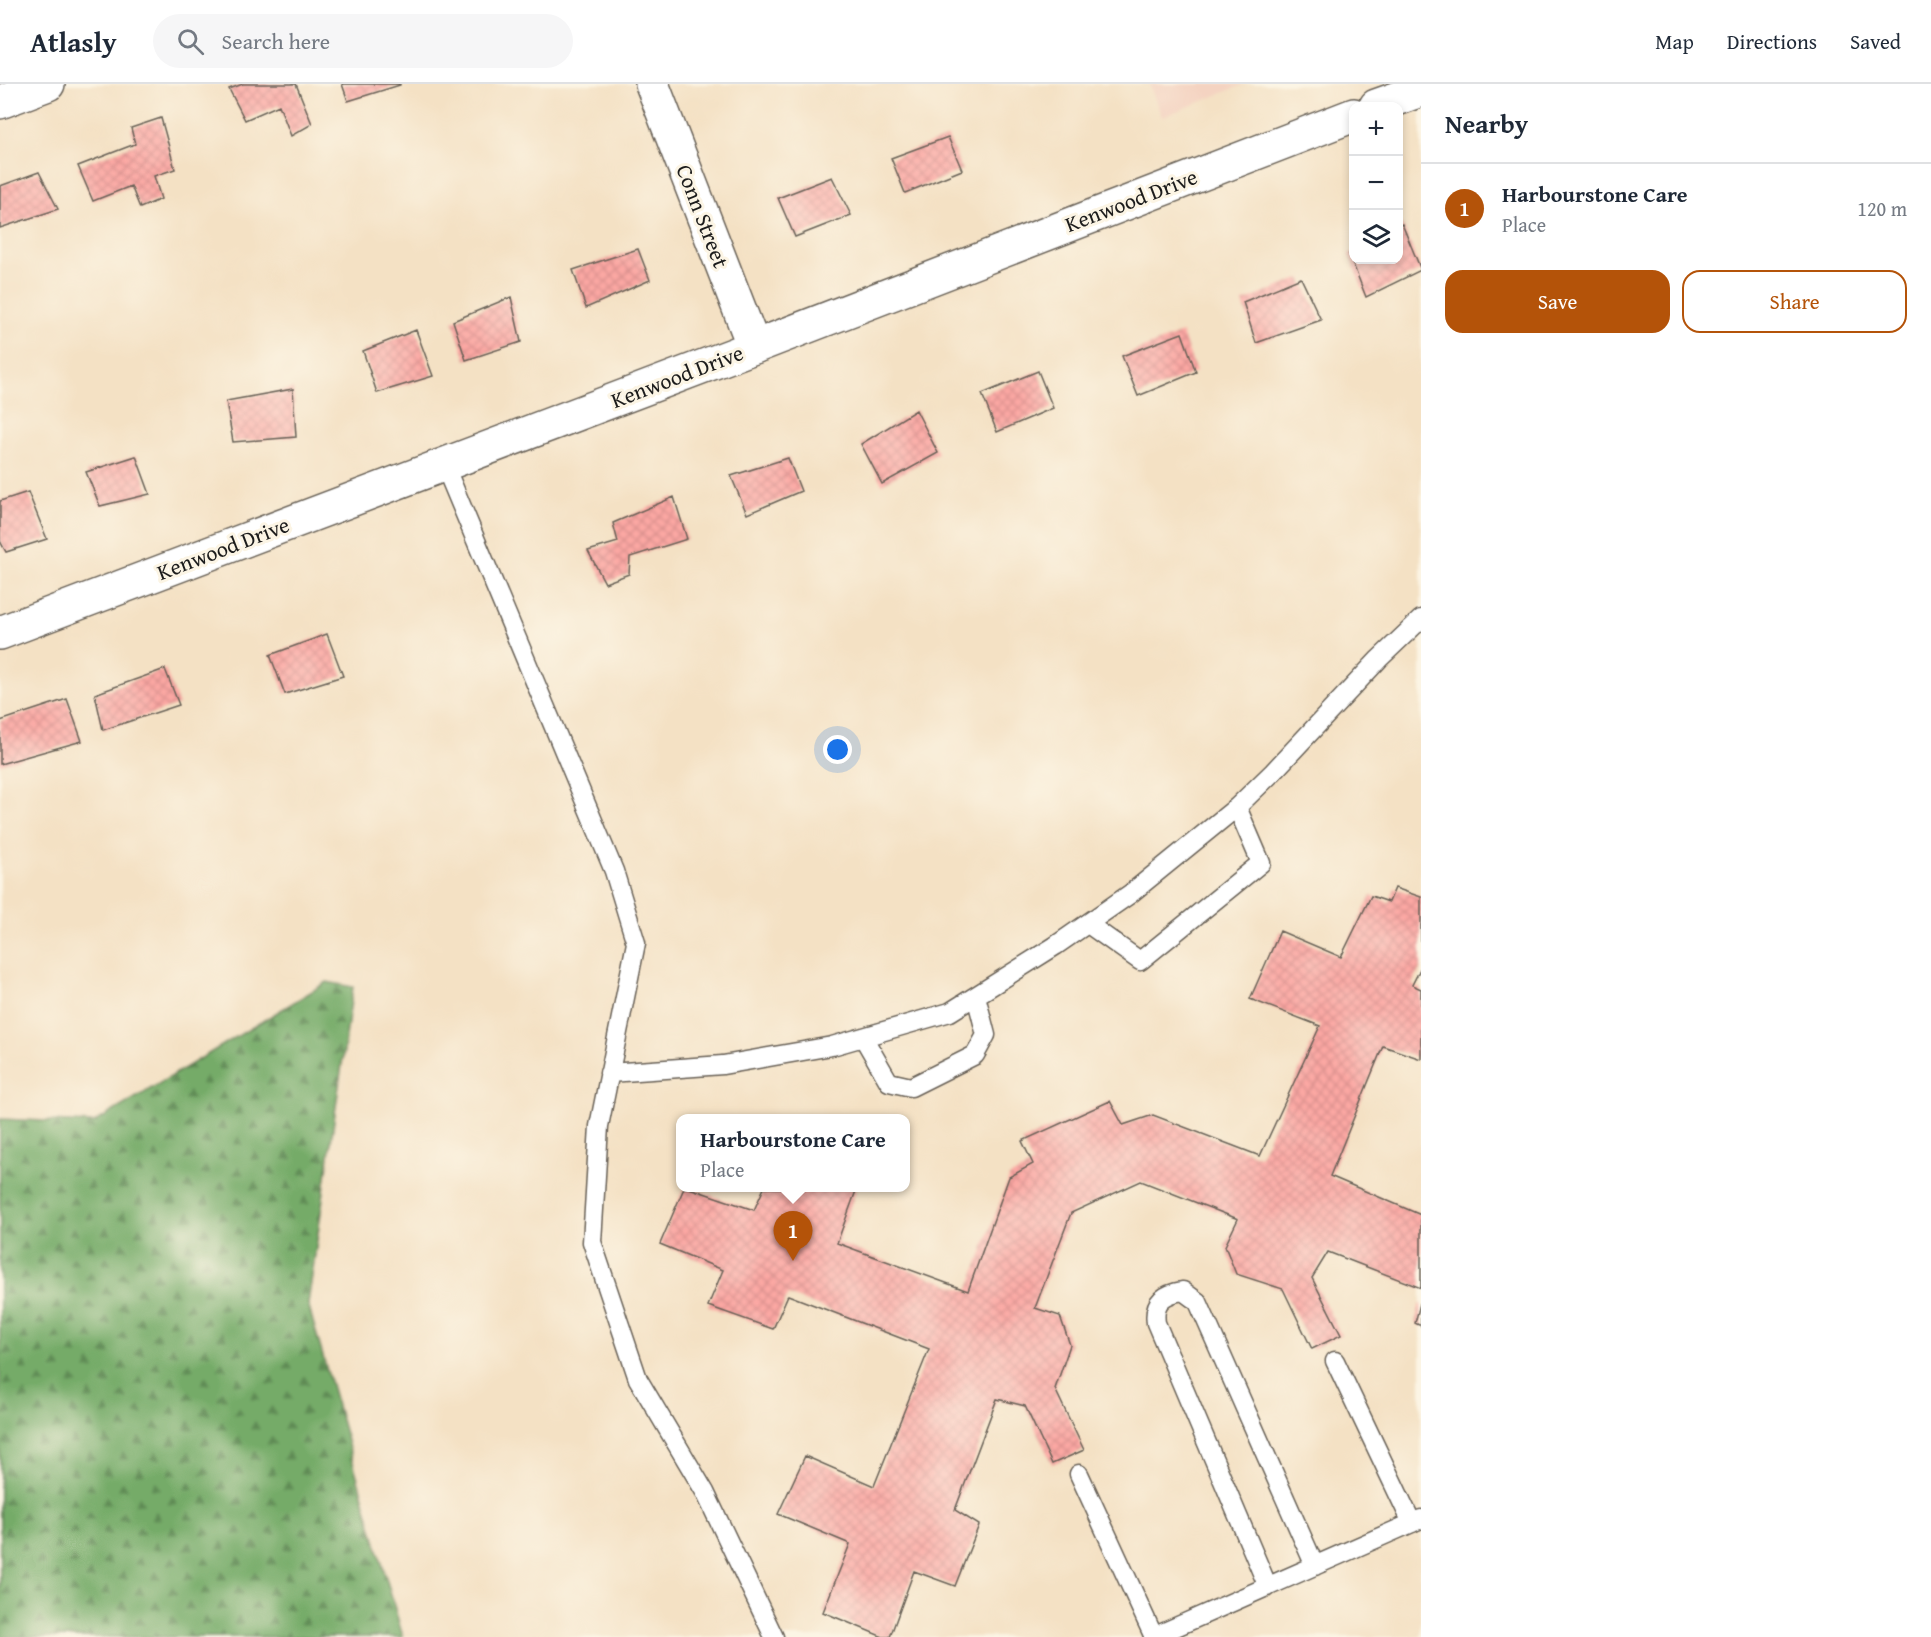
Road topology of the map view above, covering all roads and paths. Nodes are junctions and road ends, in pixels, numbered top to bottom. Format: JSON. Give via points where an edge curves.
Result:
{"nodes":[{"id":1,"x":48,"y":84,"type":"edge"},
{"id":2,"x":652,"y":84,"type":"edge"},
{"id":3,"x":1421,"y":90,"type":"edge"},
{"id":4,"x":0,"y":102,"type":"edge"},
{"id":5,"x":1387,"y":102,"type":"edge"},
{"id":6,"x":1349,"y":117,"type":"edge"},
{"id":7,"x":754,"y":347,"type":"junction"},
{"id":8,"x":444,"y":464,"type":"junction"},
{"id":9,"x":1421,"y":619,"type":"edge"},
{"id":10,"x":0,"y":633,"type":"edge"},
{"id":11,"x":1237,"y":807,"type":"junction"},
{"id":12,"x":1088,"y":924,"type":"junction"},
{"id":13,"x":976,"y":996,"type":"junction"},
{"id":14,"x":863,"y":1037,"type":"junction"},
{"id":15,"x":609,"y":1073,"type":"junction"},
{"id":16,"x":1335,"y":1361,"type":"dead end"},
{"id":17,"x":1079,"y":1474,"type":"dead end"},
{"id":18,"x":1417,"y":1521,"type":"edge"},
{"id":19,"x":1315,"y":1566,"type":"junction"},
{"id":20,"x":1268,"y":1587,"type":"junction"},
{"id":21,"x":774,"y":1637,"type":"edge"},
{"id":22,"x":1154,"y":1637,"type":"edge"}],
"edges":[{"from":1,"to":4,"type":"street"},
{"from":2,"to":7,"type":"street","name":"Conn Street"},
{"from":3,"to":5,"type":"street"},
{"from":6,"to":7,"type":"street","name":"Kenwood Drive"},
{"from":7,"to":8,"type":"street","name":"Kenwood Drive"},
{"from":8,"to":10,"type":"street","name":"Kenwood Drive"},
{"from":8,"to":15,"type":"lane","via":[[614,871],[636,943]]},
{"from":9,"to":11,"type":"lane"},
{"from":11,"to":12,"type":"lane"},
{"from":11,"to":12,"type":"lane","via":[[1261,863],[1140,961]]},
{"from":12,"to":13,"type":"lane"},
{"from":13,"to":14,"type":"lane","via":[[950,1012]]},
{"from":13,"to":14,"type":"lane","via":[[986,1035],[975,1055],[911,1087],[889,1082]]},
{"from":14,"to":15,"type":"lane","via":[[723,1065]]},
{"from":15,"to":21,"type":"lane","via":[[599,1126],[592,1242],[638,1379],[705,1492]]},
{"from":16,"to":18,"type":"lane"},
{"from":17,"to":22,"type":"lane"},
{"from":18,"to":19,"type":"lane"},
{"from":19,"to":20,"type":"lane"},
{"from":19,"to":20,"type":"lane","via":[[1198,1302],[1183,1291],[1168,1293],[1154,1313],[1156,1323]]},
{"from":20,"to":22,"type":"lane"}]}
